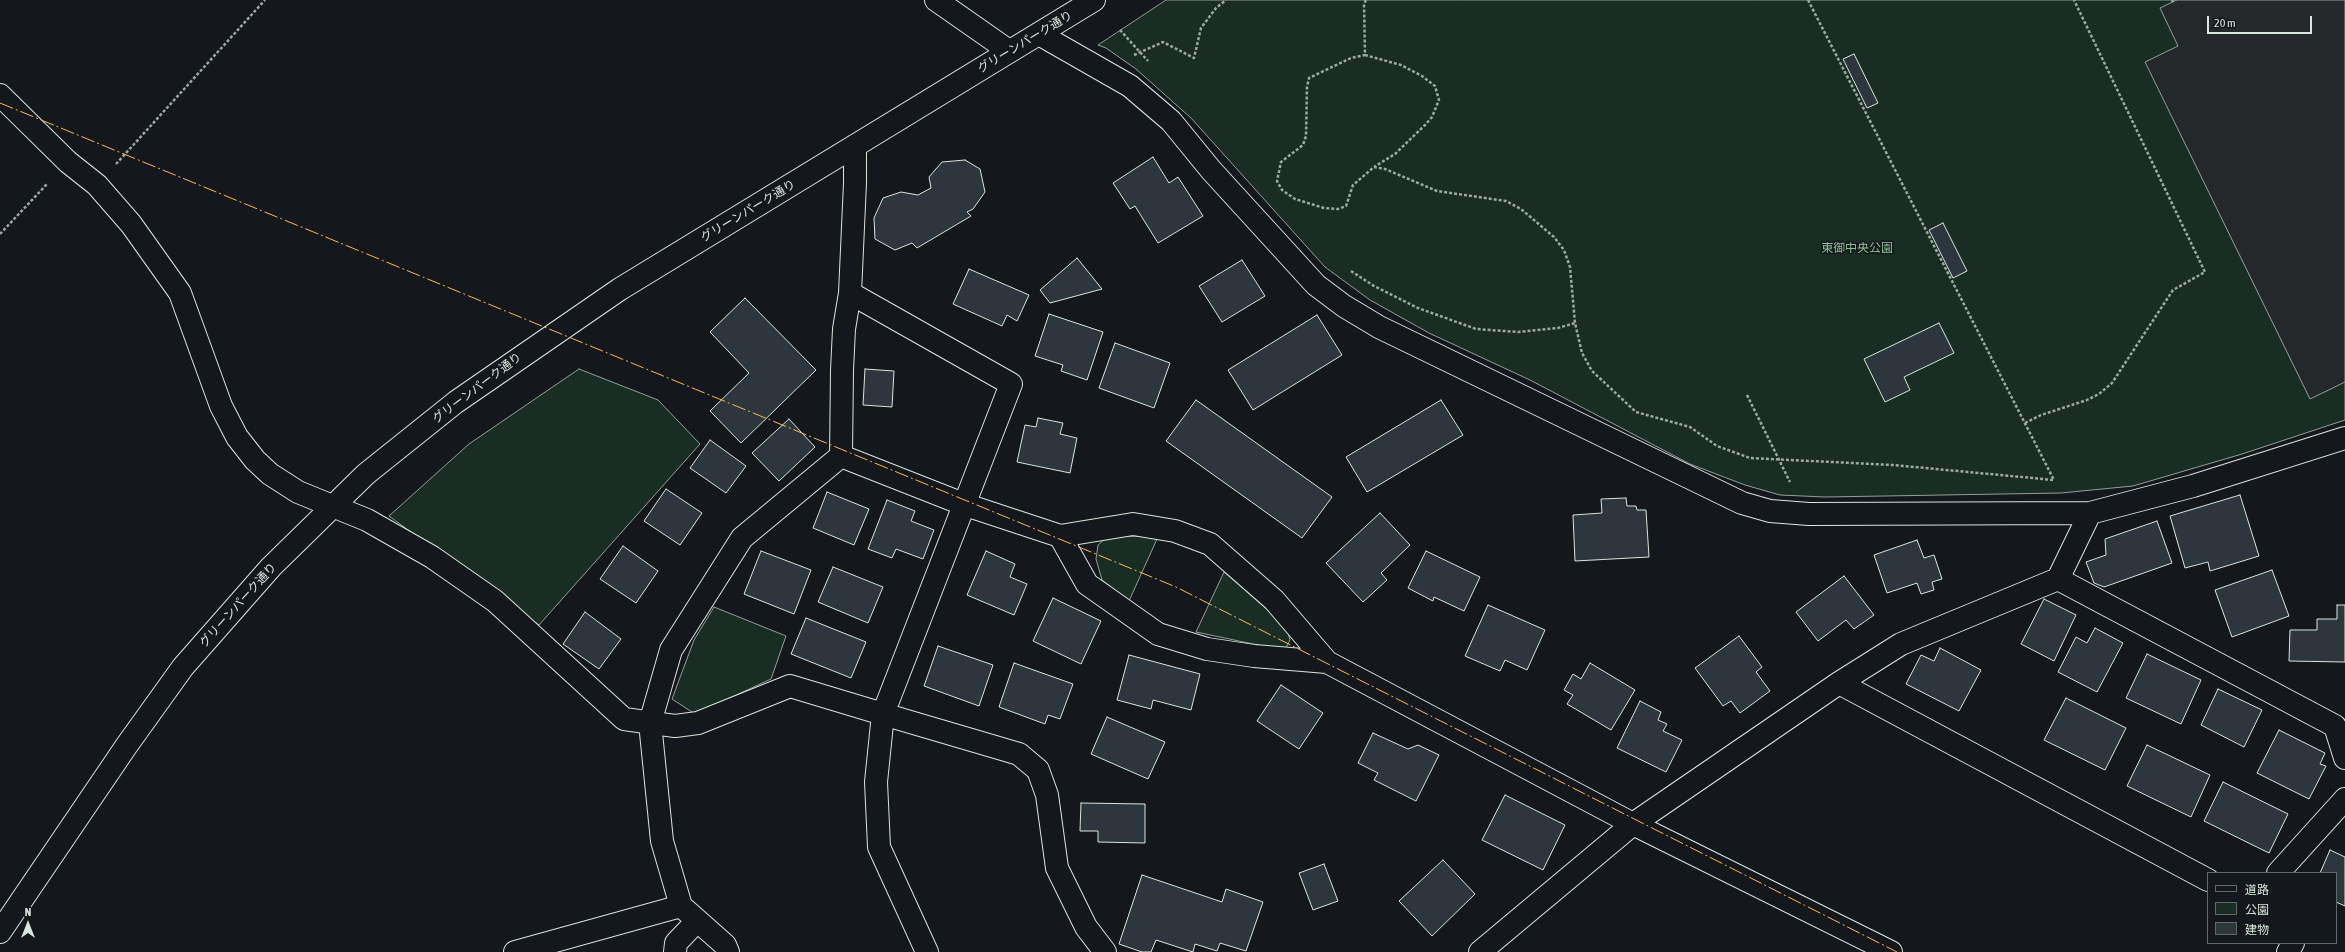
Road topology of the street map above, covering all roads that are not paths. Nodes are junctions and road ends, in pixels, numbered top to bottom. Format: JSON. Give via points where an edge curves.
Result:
{"nodes":[{"id":1,"x":936,"y":0,"type":"edge"},
{"id":2,"x":1094,"y":0,"type":"edge"},
{"id":3,"x":961,"y":8,"type":"edge"},
{"id":4,"x":1039,"y":34,"type":"junction"},
{"id":5,"x":1009,"y":51,"type":"junction"},
{"id":6,"x":0,"y":95,"type":"edge"},
{"id":7,"x":855,"y":146,"type":"junction"},
{"id":8,"x":850,"y":293,"type":"junction"},
{"id":9,"x":2345,"y":438,"type":"edge"},
{"id":10,"x":841,"y":456,"type":"junction"},
{"id":11,"x":963,"y":504,"type":"junction"},
{"id":12,"x":333,"y":506,"type":"junction"},
{"id":13,"x":2090,"y":513,"type":"junction"},
{"id":14,"x":1060,"y":536,"type":"junction"},
{"id":15,"x":2058,"y":579,"type":"junction"},
{"id":16,"x":1327,"y":662,"type":"junction"},
{"id":17,"x":1839,"y":683,"type":"junction"},
{"id":18,"x":883,"y":714,"type":"junction"},
{"id":19,"x":650,"y":723,"type":"junction"},
{"id":20,"x":2345,"y":758,"type":"edge"},
{"id":21,"x":2345,"y":799,"type":"edge"},
{"id":22,"x":1634,"y":824,"type":"junction"},
{"id":23,"x":2279,"y":872,"type":"edge"},
{"id":24,"x":2207,"y":879,"type":"edge"},
{"id":25,"x":681,"y":906,"type":"junction"},
{"id":26,"x":697,"y":921,"type":"junction"},
{"id":27,"x":0,"y":932,"type":"edge"},
{"id":28,"x":515,"y":952,"type":"edge"},
{"id":29,"x":675,"y":952,"type":"edge"},
{"id":30,"x":728,"y":952,"type":"edge"},
{"id":31,"x":927,"y":952,"type":"edge"},
{"id":32,"x":1105,"y":952,"type":"edge"},
{"id":33,"x":1480,"y":952,"type":"edge"},
{"id":34,"x":1891,"y":952,"type":"edge"}],
"edges":[{"from":1,"to":3,"type":"street"},
{"from":2,"to":4,"type":"street","name":"グリーンパーク通り"},
{"from":3,"to":5,"type":"street"},
{"from":4,"to":5,"type":"street","name":"グリーンパーク通り"},
{"from":4,"to":13,"type":"street","via":[[1130,86],[1171,121],[1211,170],[1316,285],[1344,306],[1379,327],[1742,503],[1770,512],[1810,514]]},
{"from":5,"to":7,"type":"street","name":"グリーンパーク通り"},
{"from":6,"to":12,"type":"street","via":[[68,162],[97,185],[131,224],[180,293],[221,406],[237,437],[255,460],[270,474],[298,492]]},
{"from":7,"to":8,"type":"street"},
{"from":7,"to":12,"type":"street","name":"グリーンパーク通り","via":[[620,289],[532,348],[456,402],[366,474]]},
{"from":8,"to":10,"type":"street","via":[[844,330]]},
{"from":8,"to":11,"type":"street","via":[[1011,384]]},
{"from":9,"to":13,"type":"street","via":[[2194,486]]},
{"from":10,"to":11,"type":"street"},
{"from":10,"to":19,"type":"street","via":[[742,538],[671,650]]},
{"from":11,"to":14,"type":"street"},
{"from":11,"to":18,"type":"street"},
{"from":12,"to":19,"type":"street","via":[[367,520],[432,557],[495,601],[624,719]]},
{"from":12,"to":27,"type":"street","name":"グリーンパーク通り","via":[[242,598],[183,667]]},
{"from":13,"to":15,"type":"street"},
{"from":14,"to":16,"type":"street","via":[[1087,584],[1158,634],[1223,651]]},
{"from":14,"to":16,"type":"street","via":[[1133,524],[1175,531],[1210,544],[1274,600]]},
{"from":15,"to":17,"type":"street","via":[[1901,644]]},
{"from":15,"to":20,"type":"street","via":[[2334,726]]},
{"from":16,"to":22,"type":"street"},
{"from":17,"to":22,"type":"street"},
{"from":17,"to":24,"type":"street"},
{"from":18,"to":19,"type":"street","via":[[790,686],[698,723],[675,726]]},
{"from":18,"to":31,"type":"street","via":[[876,782],[879,847]]},
{"from":18,"to":32,"type":"street","via":[[1019,754],[1038,770],[1047,795],[1058,868],[1086,927]]},
{"from":19,"to":25,"type":"street","via":[[662,841]]},
{"from":21,"to":23,"type":"street"},
{"from":22,"to":33,"type":"street"},
{"from":22,"to":34,"type":"street"},
{"from":25,"to":26,"type":"street"},
{"from":25,"to":28,"type":"street"},
{"from":26,"to":29,"type":"street","via":[[676,943]]},
{"from":26,"to":30,"type":"street","via":[[725,945]]}]}
